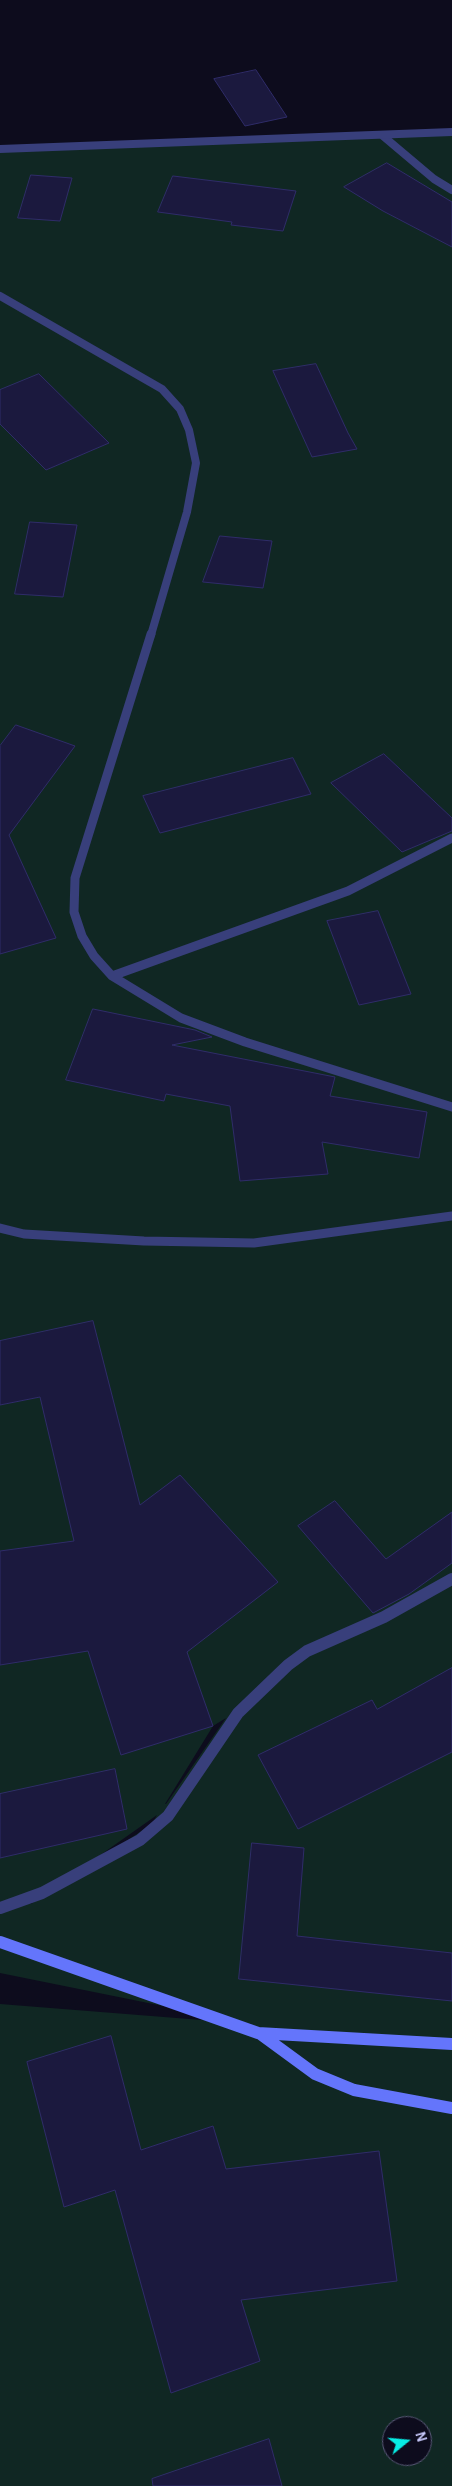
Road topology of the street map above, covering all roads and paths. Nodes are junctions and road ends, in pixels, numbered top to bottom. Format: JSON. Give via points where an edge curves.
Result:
{"nodes":[{"id":1,"x":452,"y":132,"type":"edge"},
{"id":2,"x":383,"y":136,"type":"junction"},
{"id":3,"x":0,"y":149,"type":"edge"},
{"id":4,"x":452,"y":190,"type":"edge"},
{"id":5,"x":0,"y":296,"type":"edge"},
{"id":6,"x":452,"y":838,"type":"edge"},
{"id":7,"x":112,"y":976,"type":"junction"},
{"id":8,"x":452,"y":1106,"type":"edge"},
{"id":9,"x":452,"y":1216,"type":"edge"},
{"id":10,"x":0,"y":1228,"type":"edge"},
{"id":11,"x":452,"y":1578,"type":"edge"},
{"id":12,"x":0,"y":1908,"type":"edge"},
{"id":13,"x":0,"y":1942,"type":"edge"},
{"id":14,"x":258,"y":2032,"type":"junction"},
{"id":15,"x":452,"y":2044,"type":"edge"},
{"id":16,"x":452,"y":2108,"type":"edge"}],
"edges":[{"from":1,"to":2,"type":"street"},
{"from":2,"to":3,"type":"street"},
{"from":2,"to":4,"type":"street"},
{"from":5,"to":7,"type":"street","via":[[162,389],[180,409],[190,430],[196,463],[187,512],[75,878],[74,912],[82,936]]},
{"from":6,"to":7,"type":"street","via":[[348,891]]},
{"from":7,"to":8,"type":"street","via":[[180,1018],[245,1042]]},
{"from":9,"to":10,"type":"street","via":[[254,1243],[24,1234]]},
{"from":11,"to":12,"type":"street","via":[[384,1617],[307,1651],[288,1665],[238,1713],[168,1816],[140,1840],[35,1896]]},
{"from":13,"to":14,"type":"street"},
{"from":14,"to":15,"type":"street"},
{"from":14,"to":16,"type":"street","via":[[316,2074],[346,2086]]}]}
